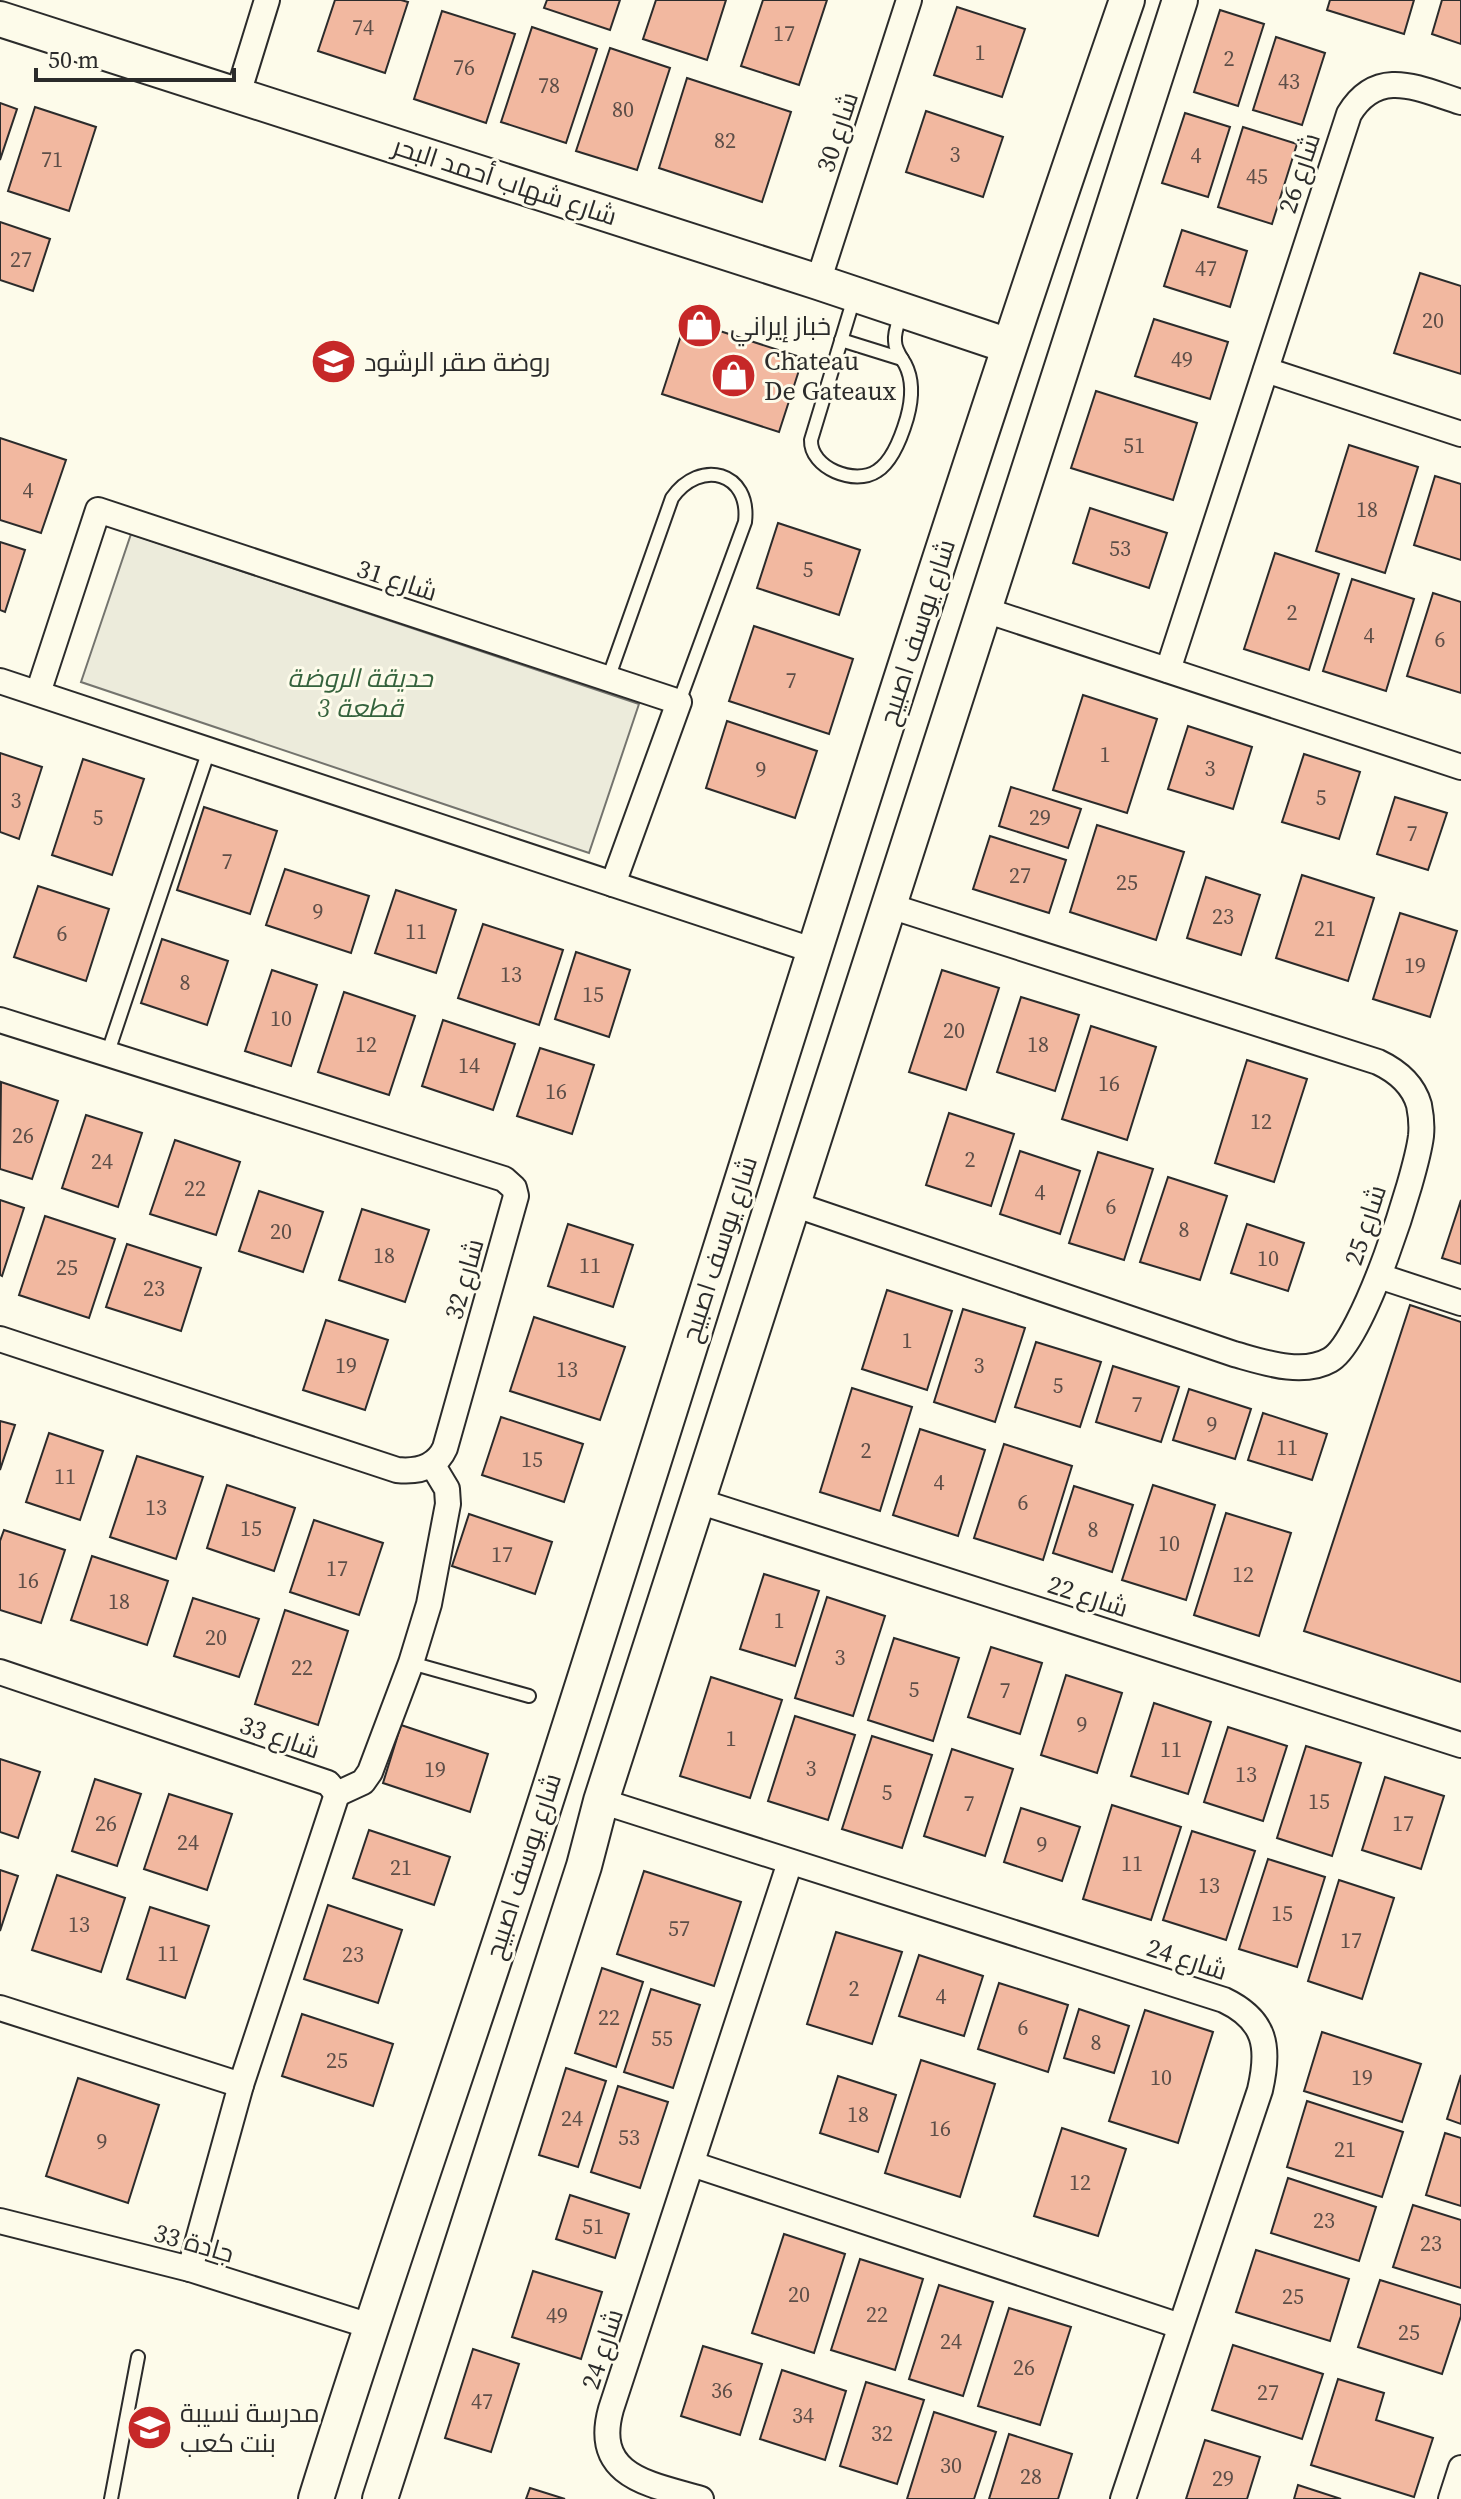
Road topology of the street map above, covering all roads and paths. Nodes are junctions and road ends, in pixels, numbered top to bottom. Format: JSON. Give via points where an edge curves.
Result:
{"nodes":[{"id":1,"x":267,"y":0,"type":"edge"},
{"id":2,"x":909,"y":0,"type":"edge"},
{"id":3,"x":1127,"y":0,"type":"edge"},
{"id":4,"x":1180,"y":0,"type":"edge"},
{"id":5,"x":0,"y":19,"type":"edge"},
{"id":6,"x":238,"y":94,"type":"junction"},
{"id":7,"x":1461,"y":102,"type":"edge"},
{"id":8,"x":818,"y":282,"type":"junction"},
{"id":9,"x":855,"y":295,"type":"junction"},
{"id":10,"x":902,"y":311,"type":"junction"},
{"id":11,"x":841,"y":340,"type":"junction"},
{"id":12,"x":1009,"y":346,"type":"junction"},
{"id":13,"x":902,"y":359,"type":"junction"},
{"id":14,"x":1266,"y":370,"type":"junction"},
{"id":15,"x":1461,"y":434,"type":"edge"},
{"id":16,"x":982,"y":609,"type":"junction"},
{"id":17,"x":1168,"y":670,"type":"junction"},
{"id":18,"x":608,"y":679,"type":"junction"},
{"id":19,"x":0,"y":681,"type":"edge"},
{"id":20,"x":38,"y":693,"type":"junction"},
{"id":21,"x":679,"y":702,"type":"junction"},
{"id":22,"x":209,"y":750,"type":"junction"},
{"id":23,"x":1461,"y":767,"type":"edge"},
{"id":24,"x":613,"y":884,"type":"junction"},
{"id":25,"x":890,"y":906,"type":"junction"},
{"id":26,"x":815,"y":951,"type":"junction"},
{"id":27,"x":0,"y":1020,"type":"edge"},
{"id":28,"x":107,"y":1055,"type":"junction"},
{"id":29,"x":793,"y":1204,"type":"junction"},
{"id":30,"x":715,"y":1264,"type":"junction"},
{"id":31,"x":1379,"y":1276,"type":"junction"},
{"id":32,"x":768,"y":1282,"type":"junction"},
{"id":33,"x":1461,"y":1303,"type":"edge"},
{"id":34,"x":692,"y":1334,"type":"junction"},
{"id":35,"x":0,"y":1339,"type":"edge"},
{"id":36,"x":746,"y":1351,"type":"junction"},
{"id":37,"x":432,"y":1464,"type":"junction"},
{"id":38,"x":698,"y":1501,"type":"junction"},
{"id":39,"x":411,"y":1663,"type":"junction"},
{"id":40,"x":0,"y":1672,"type":"edge"},
{"id":41,"x":529,"y":1696,"type":"dead end"},
{"id":42,"x":1461,"y":1745,"type":"edge"},
{"id":43,"x":337,"y":1794,"type":"junction"},
{"id":44,"x":601,"y":1801,"type":"junction"},
{"id":45,"x":790,"y":1862,"type":"junction"},
{"id":46,"x":0,"y":2008,"type":"edge"},
{"id":47,"x":241,"y":2085,"type":"junction"},
{"id":48,"x":692,"y":2164,"type":"junction"},
{"id":49,"x":0,"y":2221,"type":"edge"},
{"id":50,"x":190,"y":2269,"type":"junction"},
{"id":51,"x":370,"y":2326,"type":"junction"},
{"id":52,"x":1180,"y":2326,"type":"junction"},
{"id":53,"x":138,"y":2357,"type":"dead end"},
{"id":54,"x":1461,"y":2468,"type":"edge"},
{"id":55,"x":111,"y":2499,"type":"edge"},
{"id":56,"x":316,"y":2499,"type":"edge"},
{"id":57,"x":380,"y":2499,"type":"edge"},
{"id":58,"x":701,"y":2499,"type":"edge"},
{"id":59,"x":1123,"y":2499,"type":"edge"},
{"id":60,"x":1451,"y":2499,"type":"edge"}],
"edges":[{"from":1,"to":6,"type":"street"},
{"from":2,"to":8,"type":"street","name":"شارع 30"},
{"from":3,"to":12,"type":"street","name":"شارع يوسف اصبيح"},
{"from":4,"to":16,"type":"street","name":"شارع يوسف اصبيح"},
{"from":5,"to":6,"type":"street","name":"شارع شهاب أحمد البحر"},
{"from":6,"to":8,"type":"street","name":"شارع شهاب أحمد البحر"},
{"from":7,"to":14,"type":"street","name":"شارع 26","via":[[1391,83],[1372,90],[1352,108]]},
{"from":8,"to":9,"type":"street","name":"شارع شهاب أحمد البحر"},
{"from":9,"to":10,"type":"street","name":"شارع شهاب أحمد البحر"},
{"from":9,"to":11,"type":"lane"},
{"from":10,"to":12,"type":"street","name":"شارع شهاب أحمد البحر"},
{"from":10,"to":13,"type":"lane","via":[[895,339]]},
{"from":11,"to":13,"type":"lane"},
{"from":11,"to":13,"type":"lane","via":[[811,450],[815,458],[852,477],[875,473],[897,443],[912,384]]},
{"from":12,"to":26,"type":"street","name":"شارع يوسف اصبيح"},
{"from":14,"to":15,"type":"street"},
{"from":14,"to":17,"type":"street","name":"شارع 26"},
{"from":16,"to":17,"type":"street"},
{"from":16,"to":25,"type":"street","name":"شارع يوسف اصبيح"},
{"from":17,"to":23,"type":"street"},
{"from":18,"to":20,"type":"street","name":"شارع 31","via":[[98,510]]},
{"from":18,"to":21,"type":"street","name":"شارع 31"},
{"from":18,"to":21,"type":"lane","via":[[672,498],[699,475],[718,476],[742,495],[745,522]]},
{"from":19,"to":20,"type":"street"},
{"from":20,"to":22,"type":"street"},
{"from":21,"to":24,"type":"street"},
{"from":22,"to":24,"type":"street"},
{"from":22,"to":28,"type":"lane"},
{"from":24,"to":26,"type":"street"},
{"from":25,"to":29,"type":"street","name":"شارع يوسف اصبيح"},
{"from":25,"to":31,"type":"street","name":"شارع 25","via":[[1378,1062],[1400,1074],[1419,1103],[1421,1134]]},
{"from":26,"to":30,"type":"street","name":"شارع يوسف اصبيح"},
{"from":27,"to":28,"type":"street","name":"شارع 32"},
{"from":28,"to":37,"type":"street","name":"شارع 32","via":[[504,1179],[514,1188],[515,1202],[445,1448]]},
{"from":29,"to":31,"type":"street","name":"شارع 25","via":[[1278,1365],[1318,1365],[1337,1356],[1355,1332]]},
{"from":29,"to":32,"type":"street","name":"شارع يوسف اصبيح"},
{"from":30,"to":32,"type":"street","via":[[730,1284],[743,1289]]},
{"from":30,"to":34,"type":"street","name":"شارع يوسف اصبيح"},
{"from":31,"to":33,"type":"street"},
{"from":32,"to":36,"type":"street","name":"شارع يوسف اصبيح"},
{"from":34,"to":36,"type":"street","via":[[704,1325],[731,1327]]},
{"from":34,"to":51,"type":"street","name":"شارع يوسف اصبيح","via":[[530,1850]]},
{"from":35,"to":37,"type":"street","via":[[397,1470]]},
{"from":36,"to":38,"type":"street","name":"شارع يوسف اصبيح"},
{"from":37,"to":39,"type":"street","via":[[447,1489],[448,1504],[435,1580]]},
{"from":38,"to":42,"type":"street","name":"شارع 22"},
{"from":38,"to":44,"type":"street","name":"شارع يوسف اصبيح"},
{"from":39,"to":41,"type":"lane"},
{"from":39,"to":43,"type":"street","via":[[370,1772],[357,1786]]},
{"from":40,"to":43,"type":"street","name":"شارع 33","via":[[328,1783]]},
{"from":43,"to":47,"type":"street","name":"شارع 33"},
{"from":44,"to":45,"type":"street","name":"شارع 24"},
{"from":44,"to":57,"type":"street","name":"شارع يوسف اصبيح"},
{"from":45,"to":48,"type":"street","name":"شارع 24"},
{"from":45,"to":52,"type":"street","name":"شارع 24","via":[[1224,2000],[1252,2018],[1264,2040],[1265,2071]]},
{"from":46,"to":47,"type":"street"},
{"from":47,"to":50,"type":"street","name":"شارع 33"},
{"from":48,"to":52,"type":"street"},
{"from":48,"to":58,"type":"street","name":"شارع 24","via":[[611,2409],[606,2441],[611,2456],[628,2472]]},
{"from":49,"to":50,"type":"street","name":"جادة 33"},
{"from":50,"to":51,"type":"street","name":"جادة 33"},
{"from":51,"to":56,"type":"street","name":"شارع يوسف اصبيح"},
{"from":52,"to":59,"type":"street","name":"شارع 24"},
{"from":53,"to":55,"type":"lane"},
{"from":54,"to":60,"type":"street"}]}
